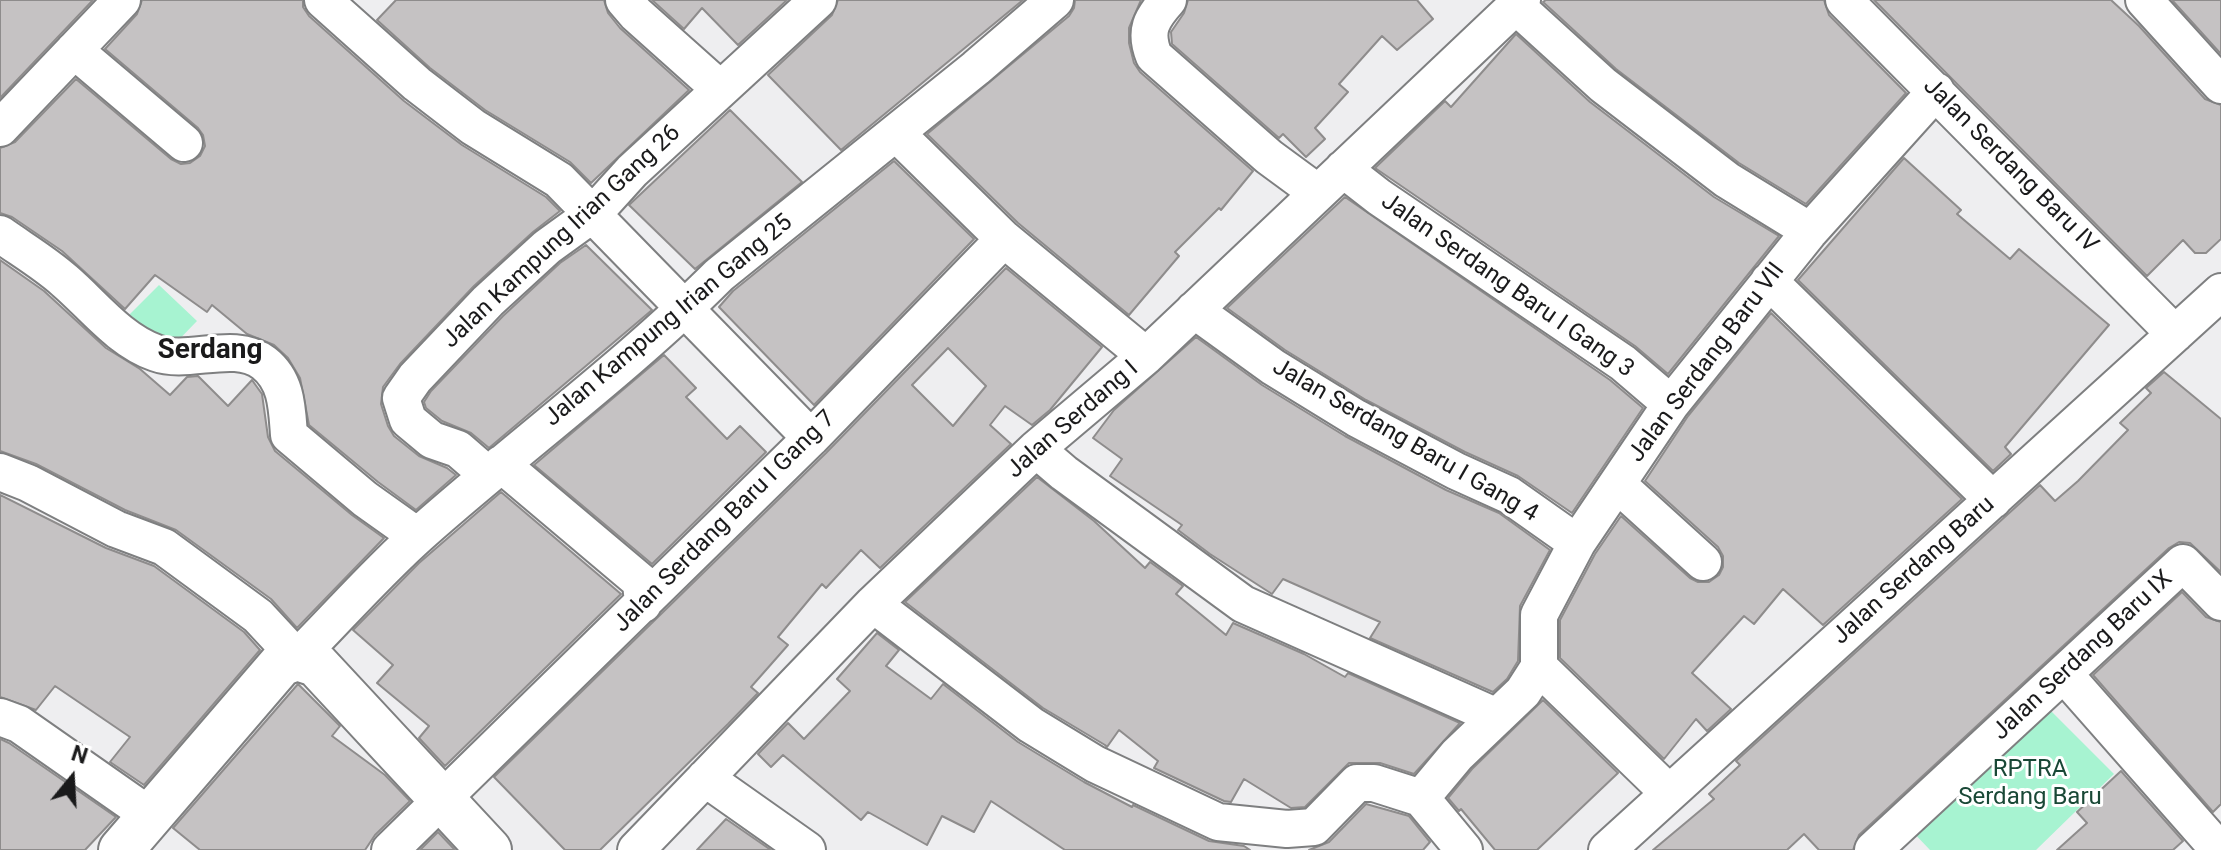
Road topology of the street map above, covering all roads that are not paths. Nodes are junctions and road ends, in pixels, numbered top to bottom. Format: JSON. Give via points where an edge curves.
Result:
{"nodes":[{"id":1,"x":323,"y":0,"type":"edge"},
{"id":2,"x":624,"y":0,"type":"edge"},
{"id":3,"x":818,"y":0,"type":"edge"},
{"id":4,"x":1055,"y":0,"type":"edge"},
{"id":5,"x":1168,"y":0,"type":"edge"},
{"id":6,"x":1844,"y":0,"type":"edge"},
{"id":7,"x":2144,"y":0,"type":"edge"},
{"id":8,"x":1519,"y":3,"type":"edge"},
{"id":9,"x":102,"y":6,"type":"edge"},
{"id":10,"x":74,"y":50,"type":"junction"},
{"id":11,"x":2221,"y":85,"type":"edge"},
{"id":12,"x":720,"y":89,"type":"junction"},
{"id":13,"x":1936,"y":91,"type":"junction"},
{"id":14,"x":0,"y":128,"type":"edge"},
{"id":15,"x":896,"y":133,"type":"junction"},
{"id":16,"x":184,"y":143,"type":"dead end"},
{"id":17,"x":1330,"y":181,"type":"junction"},
{"id":18,"x":594,"y":213,"type":"junction"},
{"id":19,"x":1810,"y":231,"type":"junction"},
{"id":20,"x":0,"y":234,"type":"edge"},
{"id":21,"x":1004,"y":239,"type":"junction"},
{"id":22,"x":1769,"y":281,"type":"junction"},
{"id":23,"x":2219,"y":296,"type":"edge"},
{"id":24,"x":685,"y":308,"type":"junction"},
{"id":25,"x":1194,"y":310,"type":"junction"},
{"id":26,"x":2175,"y":334,"type":"junction"},
{"id":27,"x":1146,"y":356,"type":"junction"},
{"id":28,"x":1671,"y":404,"type":"junction"},
{"id":29,"x":811,"y":438,"type":"junction"},
{"id":30,"x":1036,"y":449,"type":"junction"},
{"id":31,"x":494,"y":469,"type":"junction"},
{"id":32,"x":0,"y":472,"type":"edge"},
{"id":33,"x":1617,"y":484,"type":"junction"},
{"id":34,"x":1993,"y":500,"type":"junction"},
{"id":35,"x":417,"y":536,"type":"junction"},
{"id":36,"x":1577,"y":543,"type":"junction"},
{"id":37,"x":1703,"y":562,"type":"dead end"},
{"id":38,"x":2221,"y":602,"type":"edge"},
{"id":39,"x":643,"y":604,"type":"junction"},
{"id":40,"x":873,"y":604,"type":"junction"},
{"id":41,"x":297,"y":658,"type":"junction"},
{"id":42,"x":1539,"y":667,"type":"junction"},
{"id":43,"x":2064,"y":674,"type":"junction"},
{"id":44,"x":0,"y":717,"type":"edge"},
{"id":45,"x":1497,"y":717,"type":"junction"},
{"id":46,"x":705,"y":778,"type":"junction"},
{"id":47,"x":1669,"y":793,"type":"junction"},
{"id":48,"x":441,"y":798,"type":"junction"},
{"id":49,"x":1421,"y":798,"type":"junction"},
{"id":50,"x":152,"y":817,"type":"junction"},
{"id":51,"x":121,"y":850,"type":"edge"},
{"id":52,"x":390,"y":850,"type":"edge"},
{"id":53,"x":489,"y":850,"type":"edge"},
{"id":54,"x":636,"y":850,"type":"edge"},
{"id":55,"x":807,"y":850,"type":"edge"},
{"id":56,"x":1464,"y":850,"type":"edge"},
{"id":57,"x":1607,"y":850,"type":"edge"},
{"id":58,"x":1873,"y":850,"type":"edge"},
{"id":59,"x":2219,"y":850,"type":"edge"}],
"edges":[{"from":1,"to":18,"type":"street","via":[[417,84],[473,127],[559,180]]},
{"from":2,"to":12,"type":"street"},
{"from":3,"to":12,"type":"street","name":"Jalan Kampung Irian Gang 26"},
{"from":4,"to":15,"type":"street","name":"Jalan Kampung Irian Gang 25"},
{"from":5,"to":17,"type":"street","name":"Jalan Serdang Baru I Gang 3","via":[[1151,19],[1147,39],[1154,56],[1269,157]]},
{"from":6,"to":13,"type":"street","name":"Jalan Serdang Baru IV"},
{"from":7,"to":11,"type":"street"},
{"from":8,"to":17,"type":"street","name":"Jalan Serdang I"},
{"from":8,"to":19,"type":"street","via":[[1616,95],[1727,180]]},
{"from":9,"to":10,"type":"street"},
{"from":10,"to":14,"type":"street"},
{"from":10,"to":16,"type":"street"},
{"from":12,"to":18,"type":"street","name":"Jalan Kampung Irian Gang 26"},
{"from":13,"to":19,"type":"street","name":"Jalan Serdang Baru VII"},
{"from":13,"to":26,"type":"street","name":"Jalan Serdang Baru IV"},
{"from":15,"to":21,"type":"street"},
{"from":15,"to":24,"type":"street","name":"Jalan Kampung Irian Gang 25"},
{"from":17,"to":25,"type":"street","name":"Jalan Serdang I"},
{"from":17,"to":28,"type":"street","name":"Jalan Serdang Baru I Gang 3","via":[[1379,197],[1623,363]]},
{"from":18,"to":24,"type":"street"},
{"from":18,"to":31,"type":"street","name":"Jalan Kampung Irian Gang 26","via":[[488,301],[401,398],[408,420],[432,440]]},
{"from":19,"to":22,"type":"street","name":"Jalan Serdang Baru VII"},
{"from":20,"to":35,"type":"street","via":[[63,279],[124,335],[155,353],[246,354],[263,363],[283,385],[289,435]]},
{"from":21,"to":27,"type":"street"},
{"from":21,"to":29,"type":"street","name":"Jalan Serdang Baru I Gang 7"},
{"from":22,"to":28,"type":"street","name":"Jalan Serdang Baru VII"},
{"from":22,"to":34,"type":"street"},
{"from":23,"to":26,"type":"street","name":"Jalan Serdang Baru"},
{"from":24,"to":29,"type":"street"},
{"from":24,"to":31,"type":"street","name":"Jalan Kampung Irian Gang 25"},
{"from":25,"to":27,"type":"street","name":"Jalan Serdang I"},
{"from":25,"to":36,"type":"street","name":"Jalan Serdang Baru I Gang 4","via":[[1356,418],[1509,495]]},
{"from":26,"to":34,"type":"street","name":"Jalan Serdang Baru"},
{"from":27,"to":30,"type":"street","name":"Jalan Serdang I"},
{"from":28,"to":33,"type":"street","name":"Jalan Serdang Baru VII"},
{"from":29,"to":39,"type":"street","name":"Jalan Serdang Baru I Gang 7"},
{"from":30,"to":40,"type":"street","name":"Jalan Serdang I"},
{"from":30,"to":45,"type":"street","via":[[1243,604]]},
{"from":31,"to":35,"type":"street","name":"Jalan Kampung Irian Gang 25"},
{"from":31,"to":39,"type":"street","via":[[641,582]]},
{"from":32,"to":41,"type":"street","via":[[164,547],[258,616]]},
{"from":33,"to":36,"type":"street","name":"Jalan Serdang Baru VII"},
{"from":33,"to":37,"type":"street"},
{"from":34,"to":47,"type":"street","name":"Jalan Serdang Baru"},
{"from":35,"to":41,"type":"street","name":"Jalan Kampung Irian Gang 25"},
{"from":36,"to":42,"type":"street","name":"Jalan Serdang Baru VII","via":[[1539,615]]},
{"from":38,"to":43,"type":"street","name":"Jalan Serdang Baru IX","via":[[2183,563]]},
{"from":39,"to":48,"type":"street","name":"Jalan Serdang Baru I Gang 7"},
{"from":40,"to":46,"type":"street","name":"Jalan Serdang I"},
{"from":40,"to":49,"type":"street","via":[[1031,725],[1095,764],[1218,822],[1314,827],[1357,783]]},
{"from":41,"to":48,"type":"street","via":[[316,664]]},
{"from":41,"to":50,"type":"street","via":[[281,664]]},
{"from":42,"to":45,"type":"street"},
{"from":42,"to":47,"type":"street"},
{"from":43,"to":58,"type":"street","name":"Jalan Serdang Baru IX"},
{"from":43,"to":59,"type":"street"},
{"from":44,"to":50,"type":"street","via":[[19,724]]},
{"from":45,"to":49,"type":"street"},
{"from":46,"to":54,"type":"street","name":"Jalan Serdang I"},
{"from":46,"to":55,"type":"street"},
{"from":47,"to":57,"type":"street","name":"Jalan Serdang Baru"},
{"from":48,"to":52,"type":"street","name":"Jalan Serdang Baru I Gang 7"},
{"from":48,"to":53,"type":"street"},
{"from":49,"to":56,"type":"street"},
{"from":50,"to":51,"type":"street"}]}
